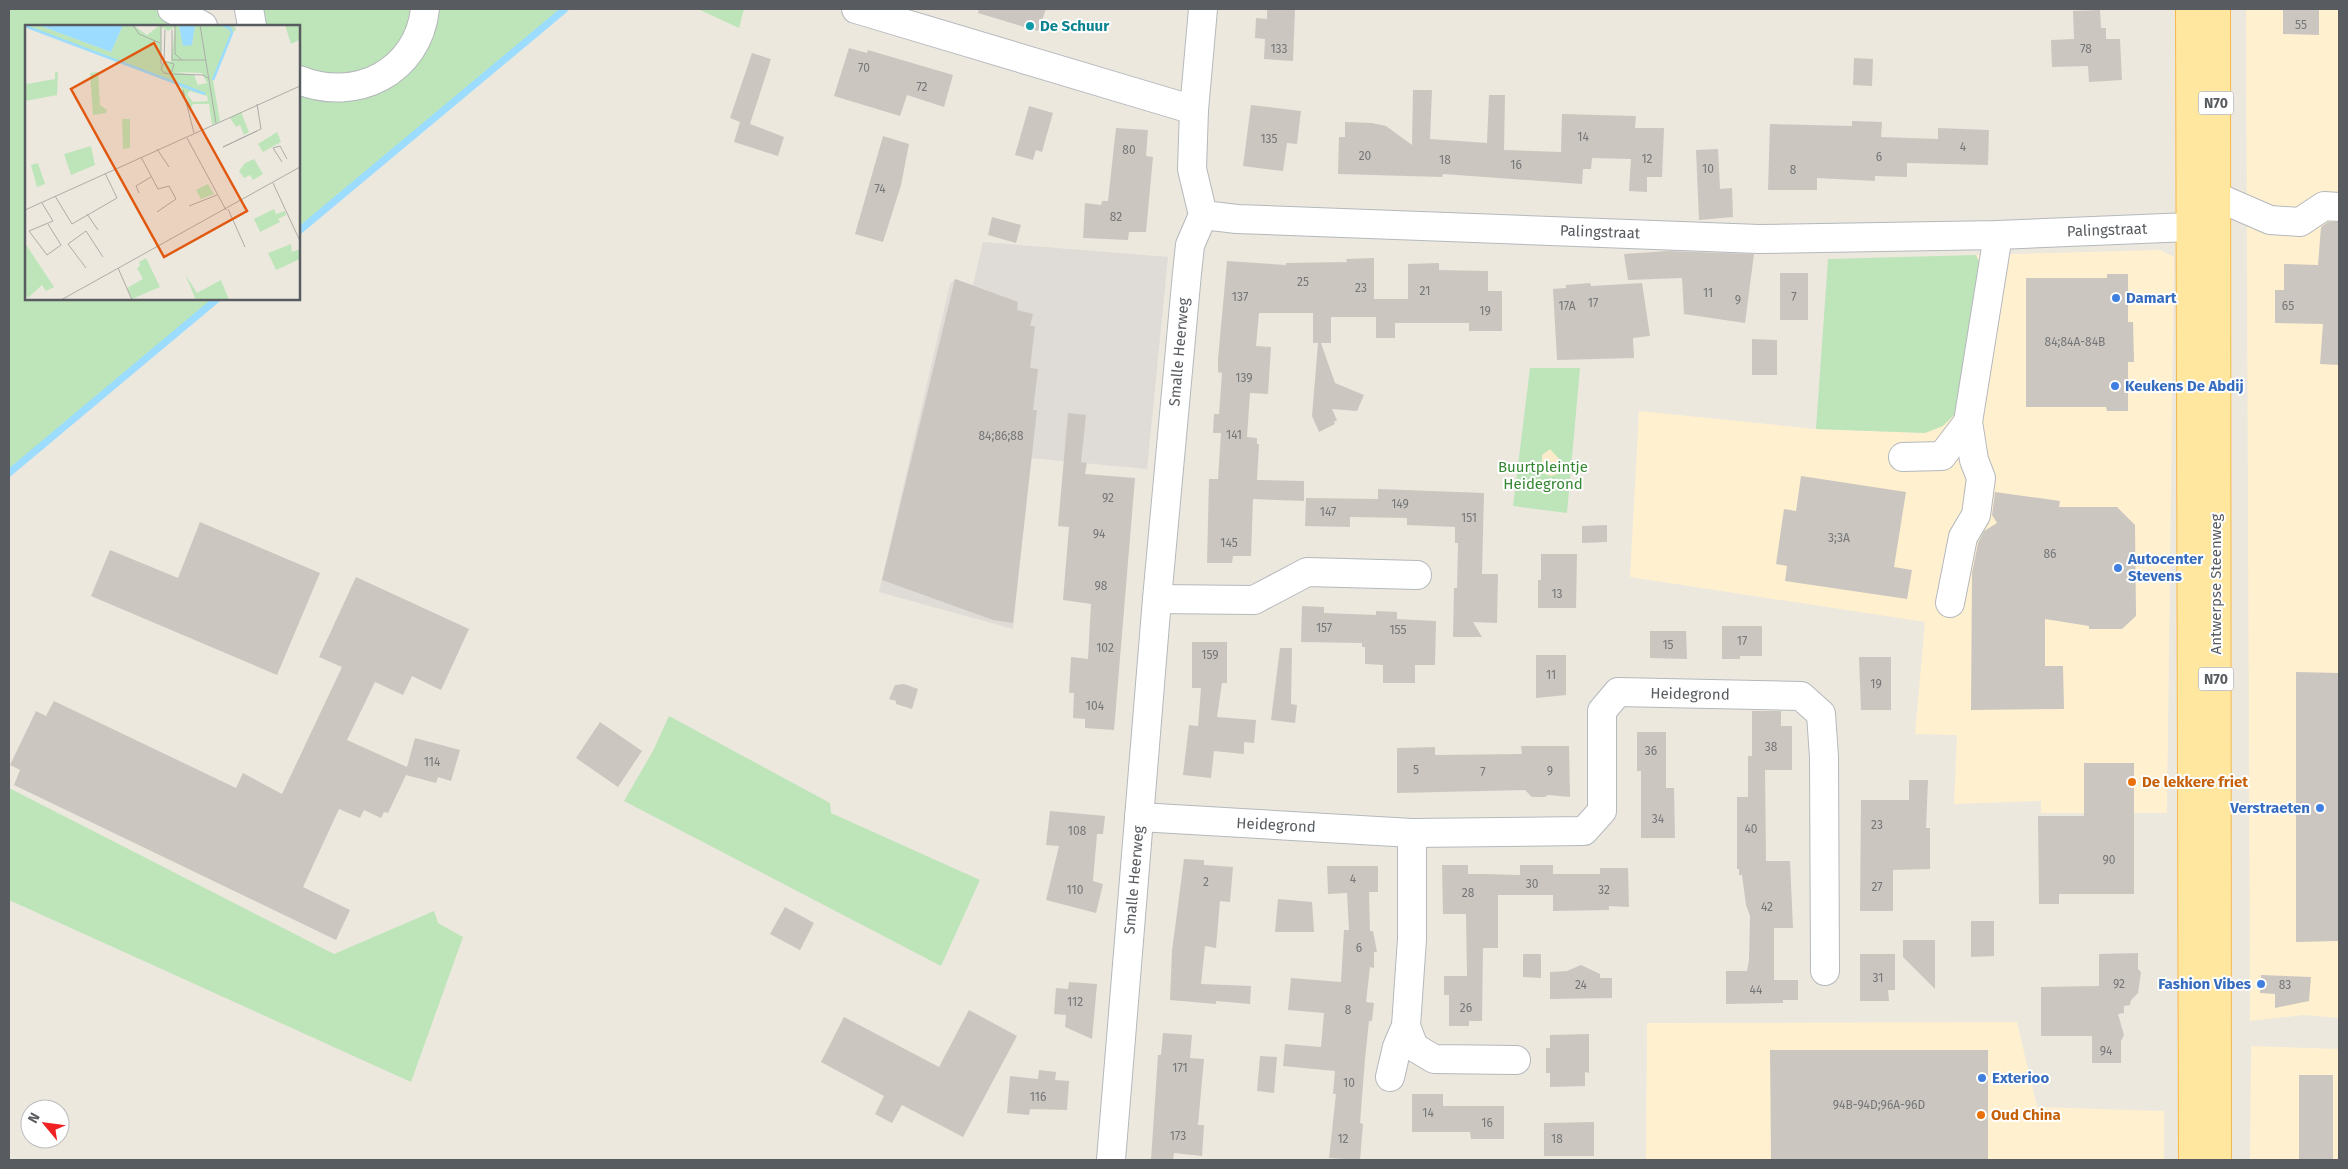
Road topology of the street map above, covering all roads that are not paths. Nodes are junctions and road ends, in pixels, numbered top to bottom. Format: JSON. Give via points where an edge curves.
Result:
{"nodes":[{"id":1,"x":172,"y":9,"type":"edge"},
{"id":2,"x":249,"y":9,"type":"edge"},
{"id":3,"x":856,"y":9,"type":"edge"},
{"id":4,"x":1203,"y":9,"type":"edge"},
{"id":5,"x":2190,"y":9,"type":"edge"},
{"id":6,"x":2216,"y":9,"type":"edge"},
{"id":7,"x":427,"y":13,"type":"edge"},
{"id":8,"x":201,"y":25,"type":"edge"},
{"id":9,"x":252,"y":25,"type":"edge"},
{"id":10,"x":300,"y":80,"type":"edge"},
{"id":11,"x":1194,"y":110,"type":"junction"},
{"id":12,"x":2217,"y":197,"type":"junction"},
{"id":13,"x":2339,"y":207,"type":"edge"},
{"id":14,"x":1203,"y":216,"type":"junction"},
{"id":15,"x":2204,"y":226,"type":"junction"},
{"id":16,"x":1998,"y":235,"type":"junction"},
{"id":17,"x":1968,"y":422,"type":"junction"},
{"id":18,"x":1903,"y":456,"type":"dead end"},
{"id":19,"x":1417,"y":575,"type":"dead end"},
{"id":20,"x":1157,"y":599,"type":"junction"},
{"id":21,"x":1950,"y":603,"type":"dead end"},
{"id":22,"x":1139,"y":817,"type":"junction"},
{"id":23,"x":1412,"y":833,"type":"junction"},
{"id":24,"x":1825,"y":971,"type":"dead end"},
{"id":25,"x":1406,"y":1026,"type":"junction"},
{"id":26,"x":1516,"y":1060,"type":"dead end"},
{"id":27,"x":1390,"y":1078,"type":"dead end"},
{"id":28,"x":1111,"y":1160,"type":"edge"},
{"id":29,"x":2193,"y":1160,"type":"edge"},
{"id":30,"x":2217,"y":1160,"type":"edge"}],
"edges":[{"from":1,"to":8,"type":"street"},
{"from":2,"to":9,"type":"street"},
{"from":3,"to":11,"type":"street"},
{"from":4,"to":11,"type":"street"},
{"from":5,"to":15,"type":"main road","name":"Antwerpse Steenweg","number":"N70"},
{"from":6,"to":12,"type":"main road","name":"Antwerpse Steenweg","number":"N70"},
{"from":7,"to":10,"type":"street","via":[[410,50],[382,76],[361,86],[338,89]]},
{"from":11,"to":14,"type":"street","via":[[1193,174]]},
{"from":12,"to":13,"type":"street","via":[[2270,220],[2300,222],[2324,206]]},
{"from":12,"to":15,"type":"main road","name":"Antwerpse Steenweg","number":"N70"},
{"from":14,"to":16,"type":"street","name":"Palingstraat","via":[[1759,239]]},
{"from":14,"to":20,"type":"street","name":"Smalle Heerweg","via":[[1190,245]]},
{"from":15,"to":16,"type":"street","name":"Palingstraat"},
{"from":15,"to":29,"type":"main road","name":"Antwerpse Steenweg","number":"N70"},
{"from":15,"to":30,"type":"main road","name":"Antwerpse Steenweg","number":"N70"},
{"from":16,"to":17,"type":"street"},
{"from":17,"to":18,"type":"street","via":[[1942,456]]},
{"from":17,"to":21,"type":"street","via":[[1974,460],[1981,478],[1976,515],[1963,537]]},
{"from":19,"to":20,"type":"street","via":[[1307,572],[1254,600]]},
{"from":20,"to":22,"type":"street","name":"Smalle Heerweg"},
{"from":22,"to":23,"type":"street","name":"Heidegrond"},
{"from":22,"to":28,"type":"street","name":"Smalle Heerweg"},
{"from":23,"to":24,"type":"street","name":"Heidegrond","via":[[1584,831],[1602,811],[1602,711],[1618,692],[1801,696],[1821,714]]},
{"from":23,"to":25,"type":"street","via":[[1412,939]]},
{"from":25,"to":26,"type":"street","via":[[1414,1046],[1434,1059]]},
{"from":25,"to":27,"type":"street"}]}
